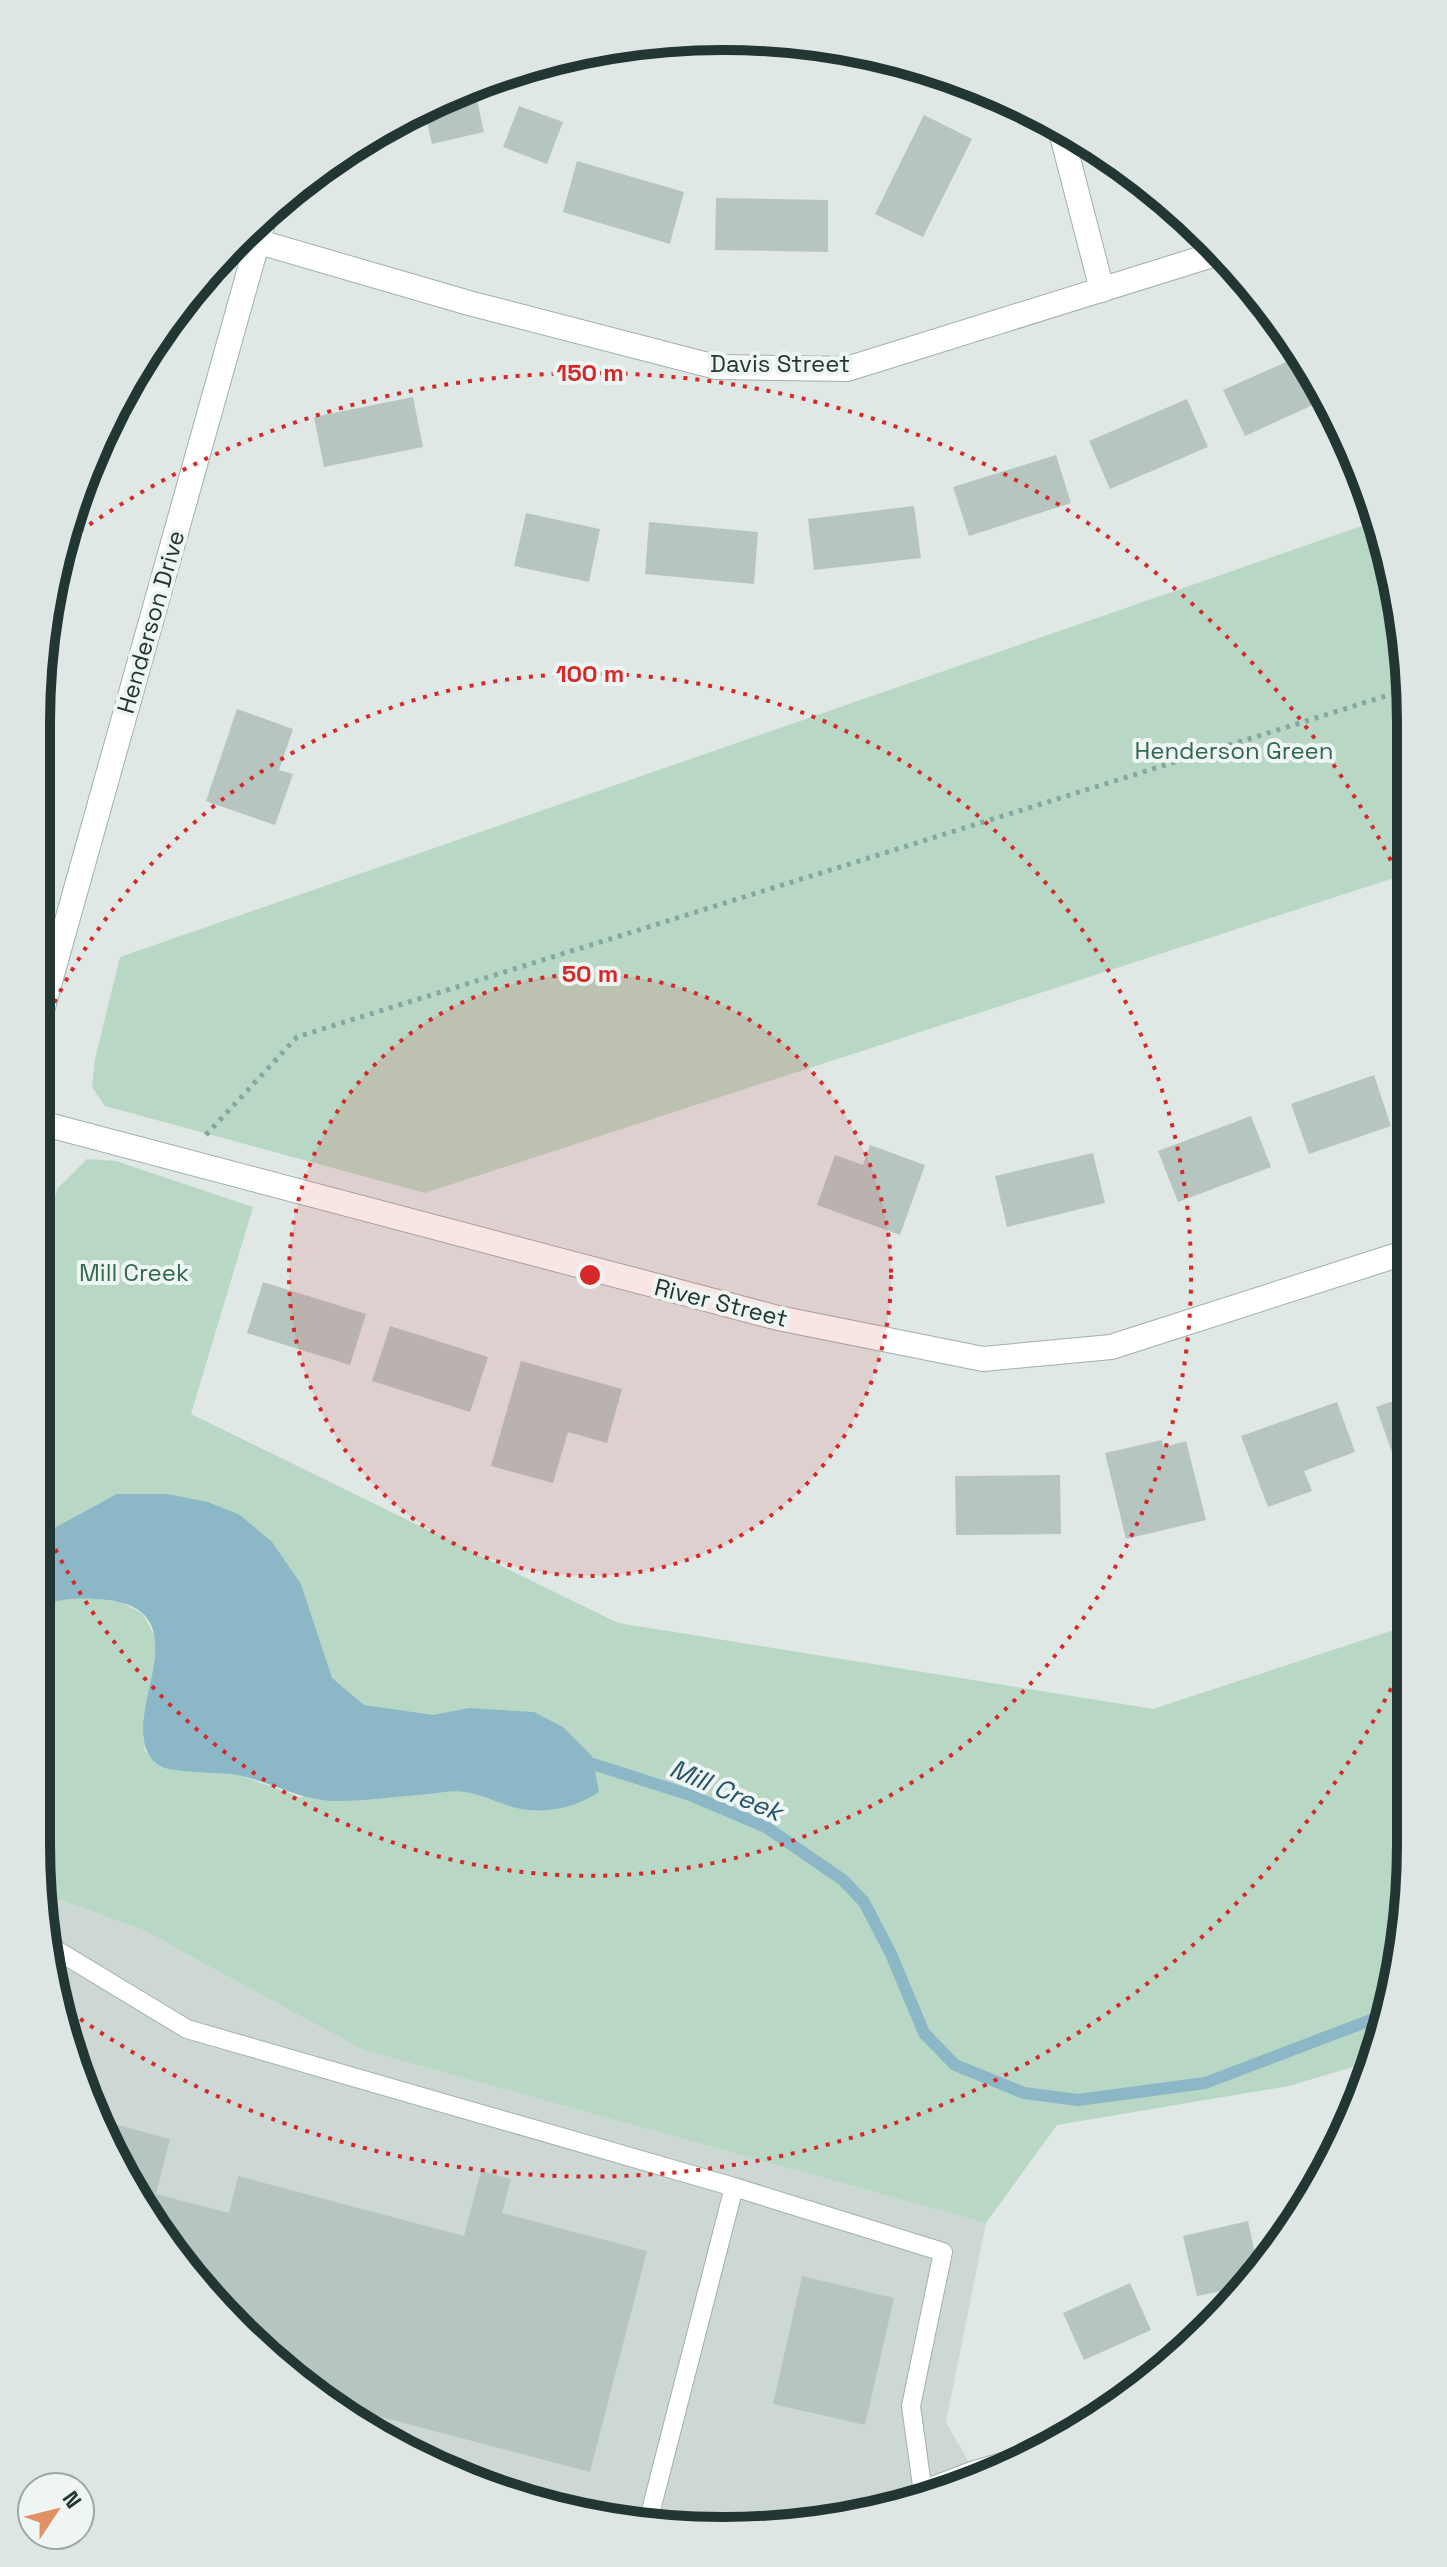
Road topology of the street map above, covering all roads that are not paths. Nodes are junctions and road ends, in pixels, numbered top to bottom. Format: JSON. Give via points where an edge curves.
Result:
{"nodes":[{"id":1,"x":1064,"y":142,"type":"edge"},
{"id":2,"x":253,"y":241,"type":"edge"},
{"id":3,"x":248,"y":246,"type":"edge"},
{"id":4,"x":1209,"y":256,"type":"edge"},
{"id":5,"x":1102,"y":290,"type":"junction"},
{"id":6,"x":50,"y":980,"type":"edge"},
{"id":7,"x":50,"y":1125,"type":"edge"},
{"id":8,"x":1397,"y":1255,"type":"edge"},
{"id":9,"x":59,"y":1952,"type":"edge"},
{"id":10,"x":734,"y":2187,"type":"junction"},
{"id":11,"x":921,"y":2487,"type":"edge"},
{"id":12,"x":650,"y":2513,"type":"edge"}],
"edges":[{"from":1,"to":5,"type":"street"},
{"from":2,"to":5,"type":"street","name":"Davis Street","via":[[716,367],[847,369]]},
{"from":3,"to":6,"type":"street","name":"Henderson Drive"},
{"from":4,"to":5,"type":"street","name":"Davis Street"},
{"from":7,"to":8,"type":"street","name":"River Street","via":[[778,1318],[983,1359],[1111,1347]]},
{"from":9,"to":10,"type":"lane","via":[[187,2029]]},
{"from":10,"to":11,"type":"lane","via":[[943,2252],[911,2406]]},
{"from":10,"to":12,"type":"lane"}]}
